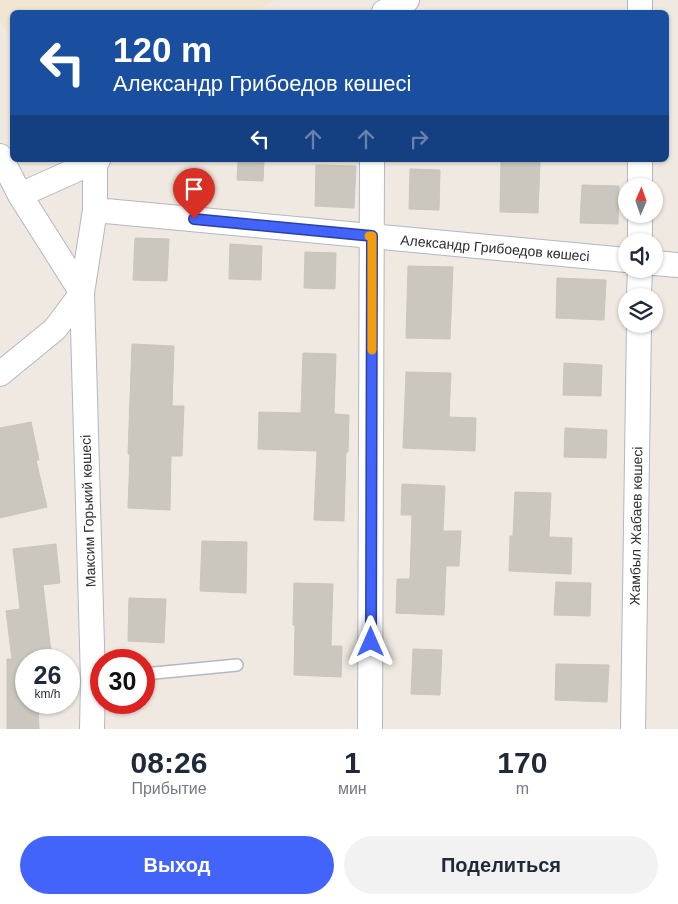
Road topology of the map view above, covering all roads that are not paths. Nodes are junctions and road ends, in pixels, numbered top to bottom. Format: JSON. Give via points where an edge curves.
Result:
{"nodes":[{"id":1,"x":407,"y":0,"type":"edge"},
{"id":2,"x":388,"y":10,"type":"edge"},
{"id":3,"x":0,"y":156,"type":"edge"},
{"id":4,"x":95,"y":162,"type":"edge"},
{"id":5,"x":97,"y":162,"type":"edge"},
{"id":6,"x":372,"y":162,"type":"edge"},
{"id":7,"x":640,"y":162,"type":"edge"},
{"id":8,"x":640,"y":178,"type":"edge"},
{"id":9,"x":20,"y":195,"type":"junction"},
{"id":10,"x":95,"y":210,"type":"junction"},
{"id":11,"x":372,"y":236,"type":"junction"},
{"id":12,"x":618,"y":259,"type":"edge"},
{"id":13,"x":663,"y":264,"type":"edge"},
{"id":14,"x":678,"y":265,"type":"edge"},
{"id":15,"x":82,"y":293,"type":"junction"},
{"id":16,"x":639,"y":333,"type":"edge"},
{"id":17,"x":0,"y":374,"type":"edge"},
{"id":18,"x":96,"y":649,"type":"edge"},
{"id":19,"x":237,"y":665,"type":"dead end"},
{"id":20,"x":155,"y":673,"type":"edge"},
{"id":21,"x":94,"y":714,"type":"edge"},
{"id":22,"x":92,"y":729,"type":"edge"},
{"id":23,"x":370,"y":729,"type":"edge"},
{"id":24,"x":633,"y":729,"type":"edge"}],
"edges":[{"from":1,"to":2,"type":"street"},
{"from":3,"to":9,"type":"street"},
{"from":4,"to":9,"type":"street"},
{"from":5,"to":10,"type":"street","name":"Максим Горький көшесі"},
{"from":6,"to":11,"type":"street"},
{"from":7,"to":8,"type":"street"},
{"from":9,"to":15,"type":"street"},
{"from":10,"to":11,"type":"street","name":"Александр Грибоедов көшесі"},
{"from":10,"to":15,"type":"street","name":"Максим Горький көшесі"},
{"from":11,"to":12,"type":"street","name":"Александр Грибоедов көшесі"},
{"from":11,"to":23,"type":"street"},
{"from":13,"to":14,"type":"street"},
{"from":15,"to":17,"type":"street","via":[[55,329]]},
{"from":15,"to":18,"type":"street","name":"Максим Горький көшесі"},
{"from":16,"to":24,"type":"street","name":"Жамбыл Жабаев көшесі"},
{"from":19,"to":20,"type":"lane"},
{"from":21,"to":22,"type":"street","name":"Максим Горький көшесі"}]}
